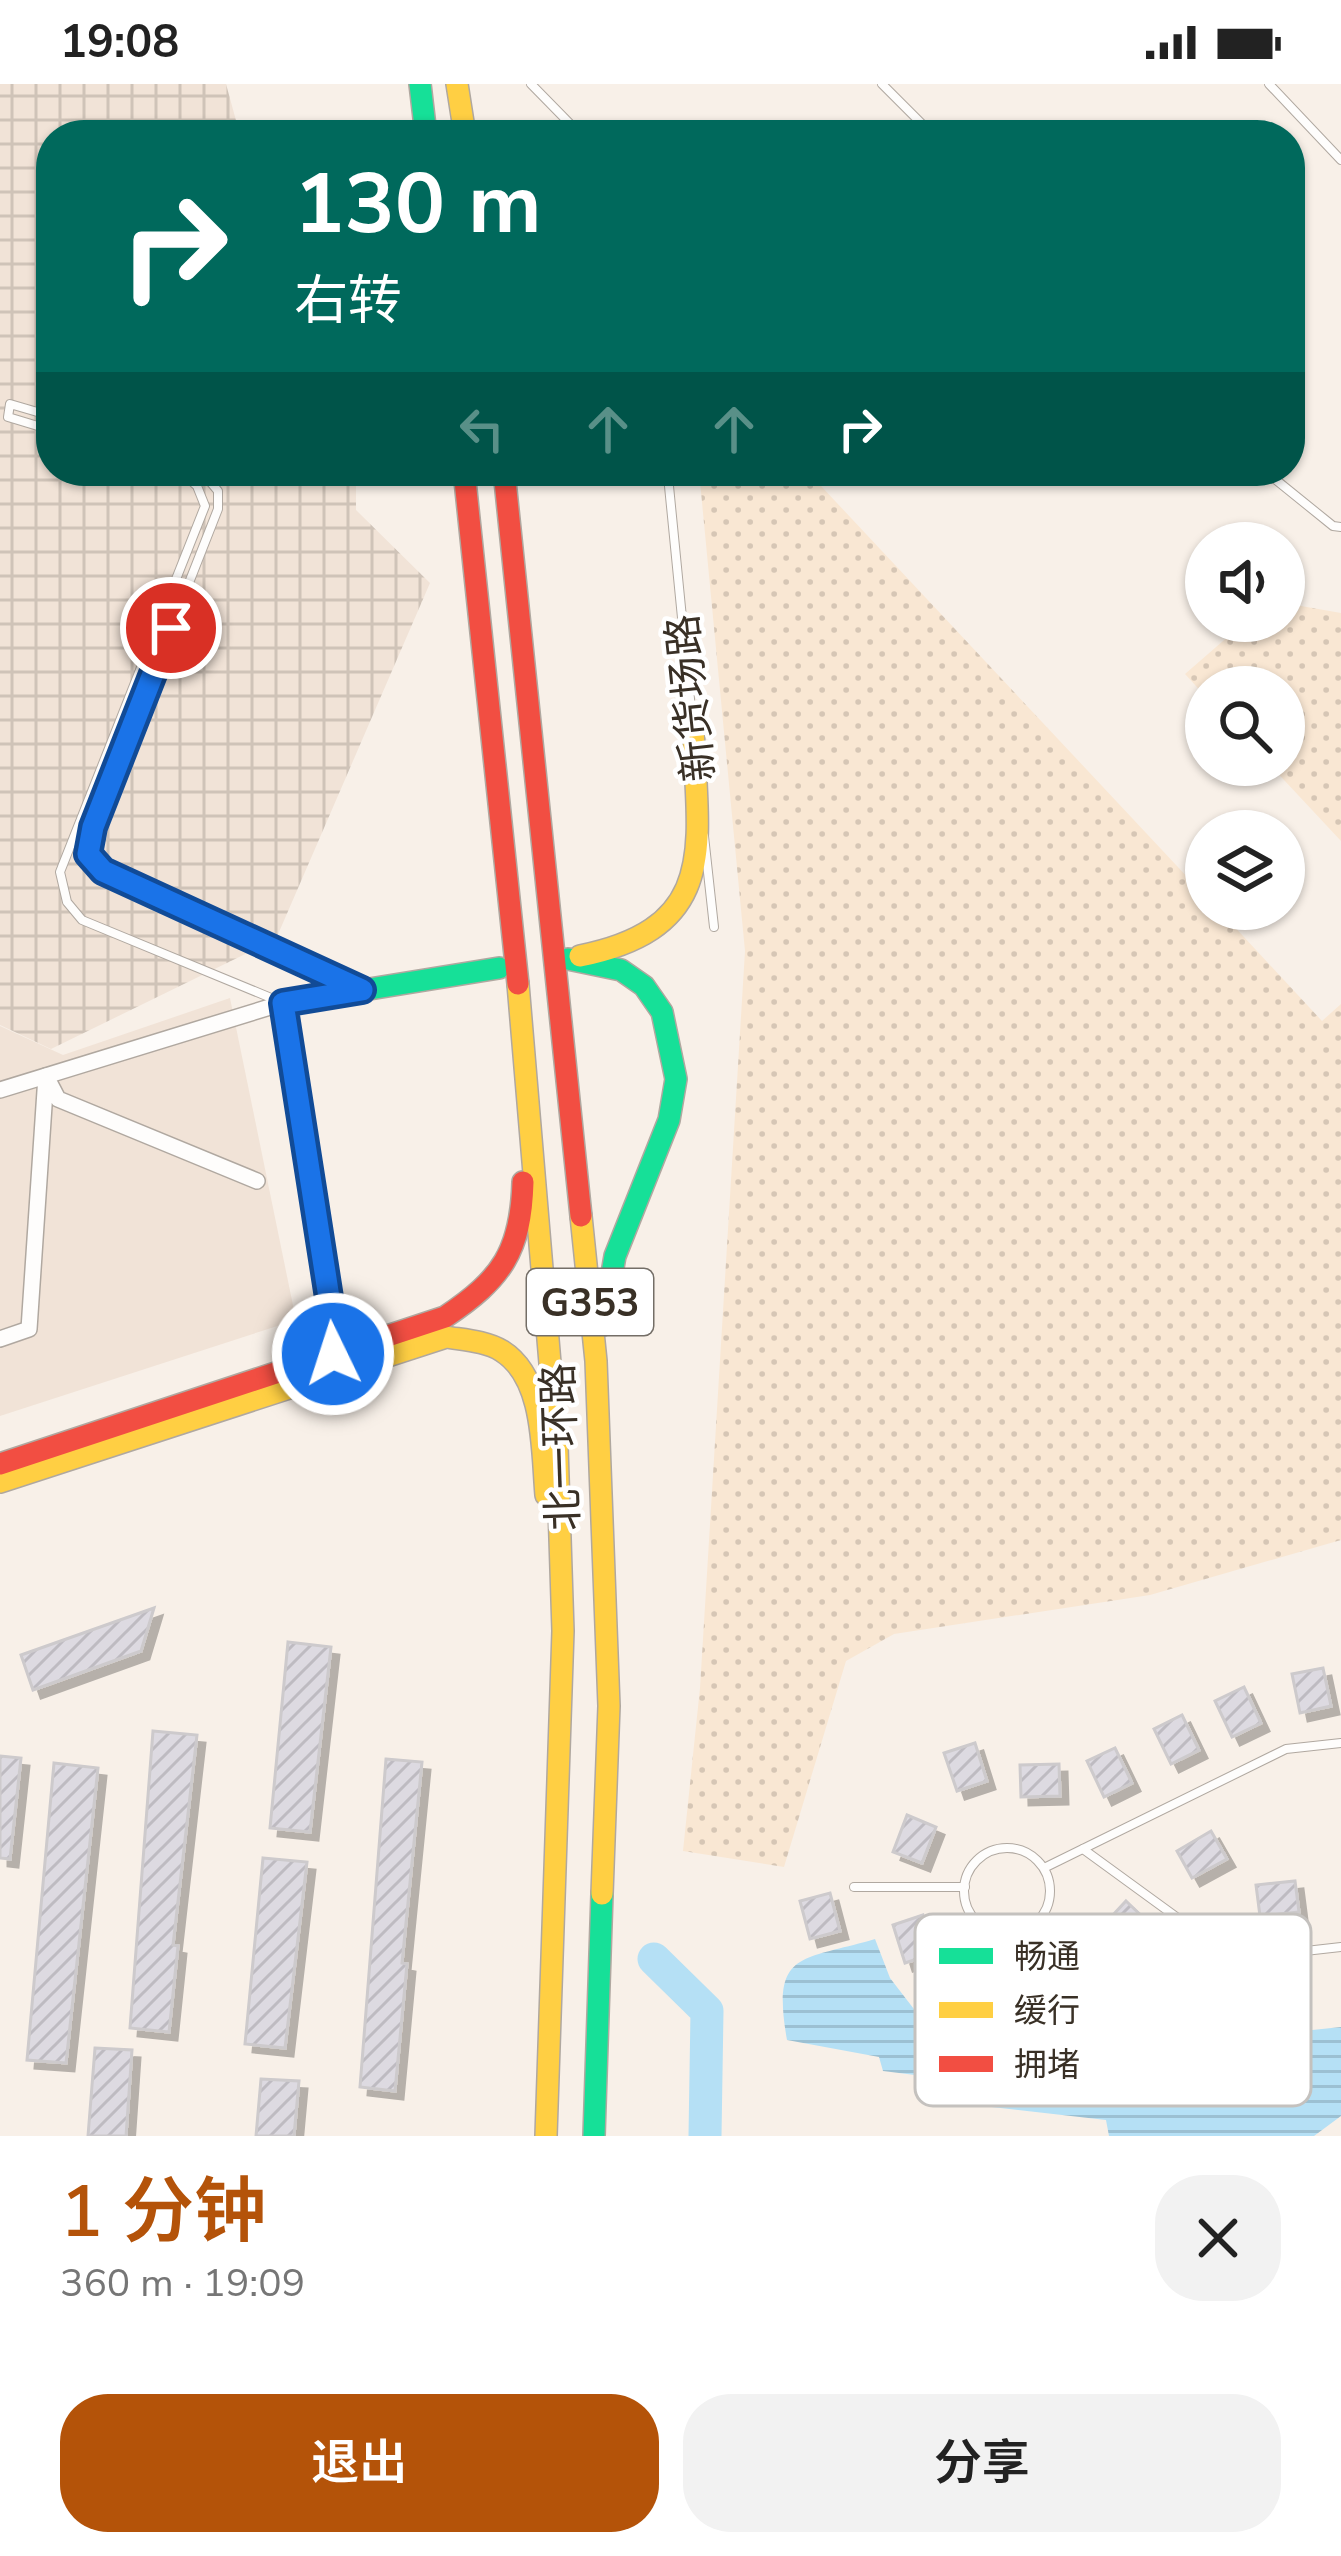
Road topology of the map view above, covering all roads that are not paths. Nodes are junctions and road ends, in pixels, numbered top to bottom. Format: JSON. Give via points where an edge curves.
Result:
{"nodes":[{"id":1,"x":420,"y":84,"type":"edge"},
{"id":2,"x":457,"y":84,"type":"edge"},
{"id":3,"x":531,"y":84,"type":"edge"},
{"id":4,"x":882,"y":84,"type":"edge"},
{"id":5,"x":1269,"y":84,"type":"edge"},
{"id":6,"x":424,"y":120,"type":"edge"},
{"id":7,"x":463,"y":120,"type":"edge"},
{"id":8,"x":566,"y":120,"type":"edge"},
{"id":9,"x":917,"y":120,"type":"edge"},
{"id":10,"x":1303,"y":120,"type":"edge"},
{"id":11,"x":1305,"y":122,"type":"edge"},
{"id":12,"x":1341,"y":160,"type":"edge"},
{"id":13,"x":36,"y":412,"type":"edge"},
{"id":14,"x":36,"y":425,"type":"edge"},
{"id":15,"x":197,"y":486,"type":"edge"},
{"id":16,"x":214,"y":486,"type":"edge"},
{"id":17,"x":466,"y":486,"type":"edge"},
{"id":18,"x":506,"y":486,"type":"edge"},
{"id":19,"x":669,"y":486,"type":"edge"},
{"id":20,"x":1284,"y":486,"type":"edge"},
{"id":21,"x":1341,"y":527,"type":"edge"},
{"id":22,"x":693,"y":725,"type":"junction"},
{"id":23,"x":714,"y":927,"type":"dead end"},
{"id":24,"x":499,"y":968,"type":"dead end"},
{"id":25,"x":362,"y":990,"type":"junction"},
{"id":26,"x":283,"y":1003,"type":"junction"},
{"id":27,"x":522,"y":1017,"type":"junction"},
{"id":28,"x":46,"y":1076,"type":"junction"},
{"id":29,"x":0,"y":1090,"type":"edge"},
{"id":30,"x":256,"y":1181,"type":"dead end"},
{"id":31,"x":0,"y":1339,"type":"edge"},
{"id":32,"x":596,"y":1361,"type":"junction"},
{"id":33,"x":333,"y":1364,"type":"junction"},
{"id":34,"x":0,"y":1464,"type":"edge"},
{"id":35,"x":0,"y":1482,"type":"edge"},
{"id":36,"x":563,"y":1631,"type":"junction"},
{"id":37,"x":1341,"y":1743,"type":"edge"},
{"id":38,"x":1083,"y":1850,"type":"junction"},
{"id":39,"x":1044,"y":1868,"type":"junction"},
{"id":40,"x":854,"y":1887,"type":"dead end"},
{"id":41,"x":965,"y":1887,"type":"junction"},
{"id":42,"x":974,"y":1914,"type":"edge"},
{"id":43,"x":1043,"y":1914,"type":"edge"},
{"id":44,"x":1172,"y":1914,"type":"edge"},
{"id":45,"x":1341,"y":1947,"type":"edge"},
{"id":46,"x":1311,"y":1950,"type":"edge"},
{"id":47,"x":546,"y":2136,"type":"edge"},
{"id":48,"x":593,"y":2136,"type":"edge"}],
"edges":[{"from":1,"to":6,"type":"main road"},
{"from":2,"to":7,"type":"main road"},
{"from":3,"to":8,"type":"lane"},
{"from":4,"to":9,"type":"lane"},
{"from":5,"to":10,"type":"lane"},
{"from":11,"to":12,"type":"lane"},
{"from":13,"to":14,"type":"lane","via":[[10,404],[8,417]]},
{"from":15,"to":26,"type":"lane","via":[[205,506],[60,872],[82,920]]},
{"from":16,"to":25,"type":"lane","via":[[218,509],[88,854],[103,871]]},
{"from":17,"to":27,"type":"main road","name":"北一环路","number":"G353"},
{"from":18,"to":32,"type":"main road","name":"北一环路","number":"G353"},
{"from":19,"to":22,"type":"lane","name":"新货场路"},
{"from":20,"to":21,"type":"lane"},
{"from":22,"to":23,"type":"lane","name":"新货场路"},
{"from":22,"to":32,"type":"main road","via":[[692,864],[679,907],[612,950],[568,959],[621,970],[644,986],[662,1012],[676,1079],[669,1120],[615,1256]]},
{"from":24,"to":25,"type":"main road"},
{"from":25,"to":26,"type":"main road"},
{"from":26,"to":28,"type":"street"},
{"from":26,"to":33,"type":"main road"},
{"from":27,"to":33,"type":"main road","via":[[524,1209],[500,1275],[445,1316]]},
{"from":27,"to":36,"type":"main road","name":"北一环路","number":"G353","via":[[548,1302]]},
{"from":28,"to":29,"type":"street"},
{"from":28,"to":30,"type":"street","via":[[58,1099]]},
{"from":28,"to":31,"type":"street","via":[[29,1330]]},
{"from":32,"to":48,"type":"main road","name":"北一环路","number":"G353","via":[[609,1706]]},
{"from":33,"to":34,"type":"main road"},
{"from":33,"to":35,"type":"main road"},
{"from":33,"to":36,"type":"main road","via":[[446,1337],[479,1341],[519,1366],[535,1402]]},
{"from":36,"to":47,"type":"main road","name":"北一环路","number":"G353"},
{"from":37,"to":38,"type":"lane","via":[[1286,1749]]},
{"from":38,"to":39,"type":"lane"},
{"from":38,"to":44,"type":"lane"},
{"from":39,"to":41,"type":"lane","via":[[1021,1850],[997,1850],[975,1862]]},
{"from":39,"to":43,"type":"lane","via":[[1050,1899]]},
{"from":40,"to":41,"type":"lane"},
{"from":41,"to":42,"type":"lane"},
{"from":45,"to":46,"type":"lane"}]}
